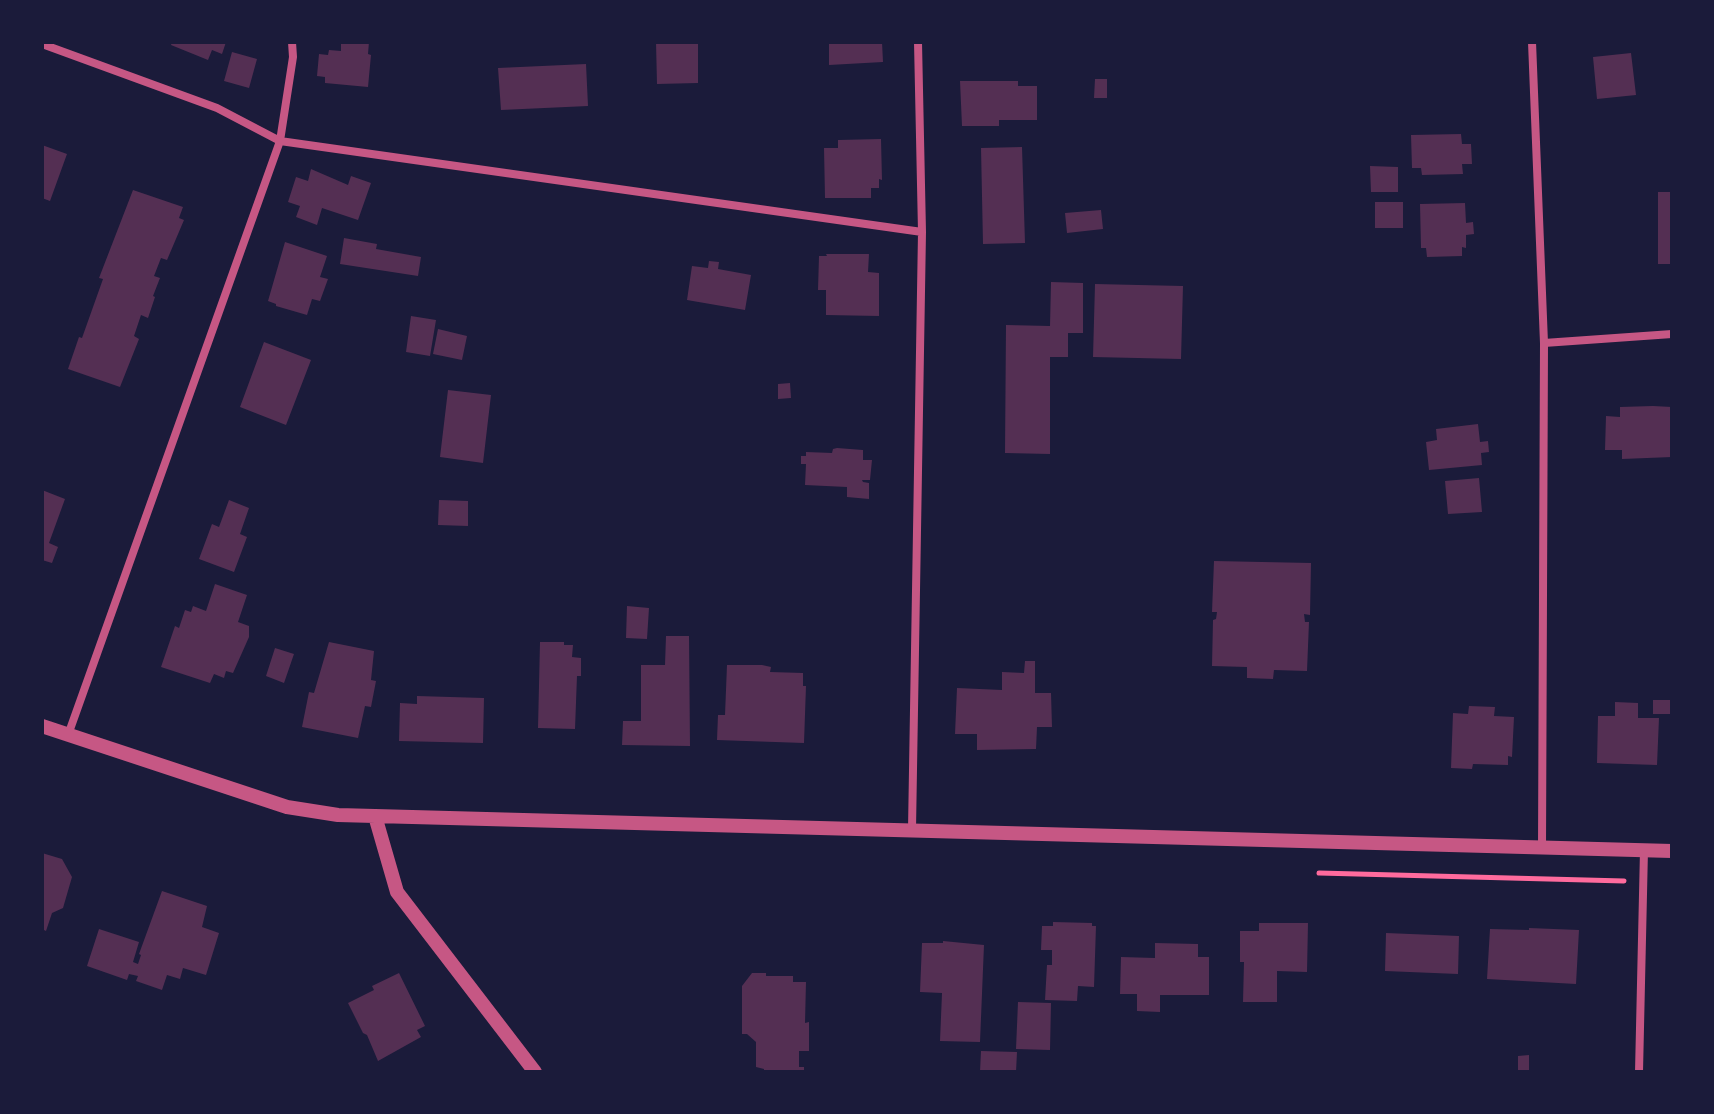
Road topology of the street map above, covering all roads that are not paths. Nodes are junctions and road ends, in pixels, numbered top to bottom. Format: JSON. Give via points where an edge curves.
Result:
{"nodes":[{"id":1,"x":292,"y":42,"type":"edge"},
{"id":2,"x":918,"y":42,"type":"edge"},
{"id":3,"x":1532,"y":42,"type":"edge"},
{"id":4,"x":42,"y":44,"type":"edge"},
{"id":5,"x":280,"y":141,"type":"junction"},
{"id":6,"x":922,"y":232,"type":"junction"},
{"id":7,"x":1672,"y":334,"type":"edge"},
{"id":8,"x":1544,"y":343,"type":"junction"},
{"id":9,"x":42,"y":726,"type":"edge"},
{"id":10,"x":68,"y":735,"type":"junction"},
{"id":11,"x":375,"y":816,"type":"junction"},
{"id":12,"x":912,"y":829,"type":"junction"},
{"id":13,"x":1542,"y":847,"type":"junction"},
{"id":14,"x":1644,"y":850,"type":"junction"},
{"id":15,"x":1672,"y":851,"type":"edge"},
{"id":16,"x":535,"y":1072,"type":"edge"},
{"id":17,"x":1639,"y":1072,"type":"edge"}],
"edges":[{"from":1,"to":5,"type":"street"},
{"from":2,"to":6,"type":"street"},
{"from":3,"to":8,"type":"street"},
{"from":4,"to":5,"type":"street","via":[[217,108]]},
{"from":5,"to":6,"type":"street"},
{"from":5,"to":10,"type":"street"},
{"from":6,"to":12,"type":"street"},
{"from":7,"to":8,"type":"street"},
{"from":8,"to":13,"type":"street"},
{"from":9,"to":10,"type":"street"},
{"from":10,"to":11,"type":"street","via":[[287,807]]},
{"from":11,"to":12,"type":"street"},
{"from":11,"to":16,"type":"street","via":[[397,892]]},
{"from":12,"to":13,"type":"street"},
{"from":13,"to":14,"type":"street"},
{"from":14,"to":15,"type":"street"},
{"from":14,"to":17,"type":"street"}]}
